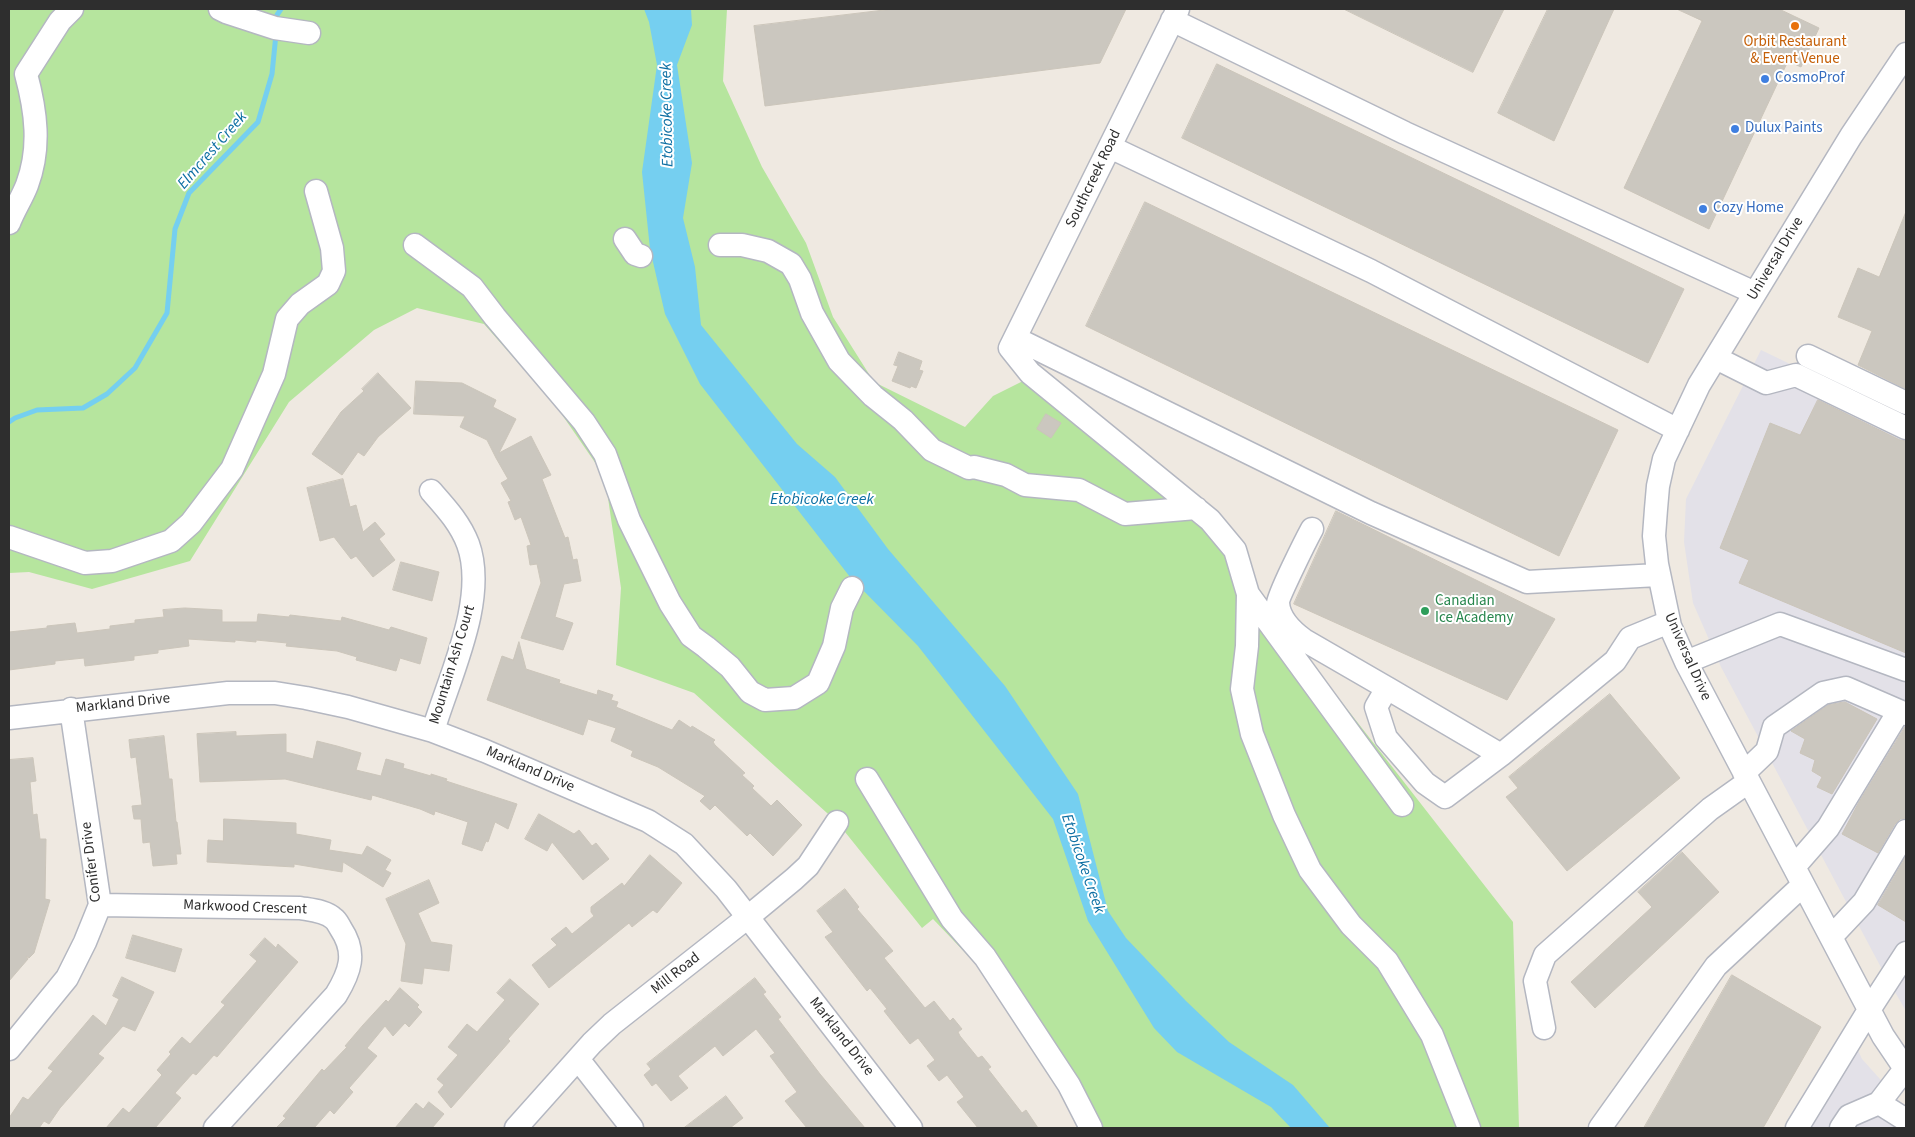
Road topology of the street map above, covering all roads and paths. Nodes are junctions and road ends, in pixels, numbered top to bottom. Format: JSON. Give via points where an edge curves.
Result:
{"nodes":[{"id":1,"x":72,"y":9,"type":"edge"},
{"id":2,"x":220,"y":9,"type":"edge"},
{"id":3,"x":1175,"y":15,"type":"edge"},
{"id":4,"x":309,"y":33,"type":"dead end"},
{"id":5,"x":1906,"y":54,"type":"edge"},
{"id":6,"x":1110,"y":147,"type":"junction"},
{"id":7,"x":316,"y":191,"type":"dead end"},
{"id":8,"x":9,"y":223,"type":"edge"},
{"id":9,"x":625,"y":239,"type":"dead end"},
{"id":10,"x":415,"y":245,"type":"dead end"},
{"id":11,"x":720,"y":245,"type":"dead end"},
{"id":12,"x":642,"y":256,"type":"dead end"},
{"id":13,"x":1756,"y":292,"type":"junction"},
{"id":14,"x":1013,"y":343,"type":"junction"},
{"id":15,"x":1808,"y":356,"type":"dead end"},
{"id":16,"x":1716,"y":358,"type":"junction"},
{"id":17,"x":1906,"y":403,"type":"edge"},
{"id":18,"x":1906,"y":428,"type":"edge"},
{"id":19,"x":1678,"y":430,"type":"junction"},
{"id":20,"x":431,"y":491,"type":"dead end"},
{"id":21,"x":1196,"y":508,"type":"junction"},
{"id":22,"x":1312,"y":529,"type":"dead end"},
{"id":23,"x":9,"y":537,"type":"edge"},
{"id":24,"x":1658,"y":575,"type":"junction"},
{"id":25,"x":852,"y":588,"type":"dead end"},
{"id":26,"x":1248,"y":594,"type":"junction"},
{"id":27,"x":1669,"y":622,"type":"junction"},
{"id":28,"x":1686,"y":662,"type":"junction"},
{"id":29,"x":1906,"y":670,"type":"edge"},
{"id":30,"x":1387,"y":688,"type":"junction"},
{"id":31,"x":71,"y":709,"type":"junction"},
{"id":32,"x":1903,"y":712,"type":"edge"},
{"id":33,"x":9,"y":718,"type":"edge"},
{"id":34,"x":433,"y":731,"type":"junction"},
{"id":35,"x":1501,"y":755,"type":"junction"},
{"id":36,"x":1746,"y":777,"type":"junction"},
{"id":37,"x":867,"y":779,"type":"dead end"},
{"id":38,"x":1402,"y":805,"type":"dead end"},
{"id":39,"x":837,"y":822,"type":"dead end"},
{"id":40,"x":1906,"y":831,"type":"edge"},
{"id":41,"x":1798,"y":876,"type":"junction"},
{"id":42,"x":100,"y":905,"type":"junction"},
{"id":43,"x":748,"y":917,"type":"junction"},
{"id":44,"x":1831,"y":937,"type":"junction"},
{"id":45,"x":1906,"y":953,"type":"edge"},
{"id":46,"x":1869,"y":1010,"type":"junction"},
{"id":47,"x":1544,"y":1028,"type":"dead end"},
{"id":48,"x":9,"y":1049,"type":"edge"},
{"id":49,"x":578,"y":1059,"type":"junction"},
{"id":50,"x":1906,"y":1070,"type":"edge"},
{"id":51,"x":1879,"y":1103,"type":"junction"},
{"id":52,"x":1906,"y":1120,"type":"edge"},
{"id":53,"x":215,"y":1128,"type":"edge"},
{"id":54,"x":516,"y":1128,"type":"edge"},
{"id":55,"x":632,"y":1128,"type":"edge"},
{"id":56,"x":911,"y":1128,"type":"edge"},
{"id":57,"x":1091,"y":1128,"type":"edge"},
{"id":58,"x":1469,"y":1128,"type":"edge"},
{"id":59,"x":1600,"y":1128,"type":"edge"},
{"id":60,"x":1797,"y":1128,"type":"edge"},
{"id":61,"x":1842,"y":1128,"type":"edge"}],
"edges":[{"from":1,"to":8,"type":"street","via":[[26,74],[35,107],[35,153],[33,169]]},
{"from":2,"to":4,"type":"street","via":[[276,28]]},
{"from":3,"to":6,"type":"street","name":"Southcreek Road"},
{"from":3,"to":13,"type":"street","via":[[1406,133]]},
{"from":5,"to":13,"type":"street","name":"Universal Drive","via":[[1851,136]]},
{"from":6,"to":14,"type":"street","name":"Southcreek Road"},
{"from":6,"to":19,"type":"street","via":[[1371,271]]},
{"from":7,"to":23,"type":"street","via":[[332,248],[334,271],[328,284],[300,304],[287,319],[274,374],[232,469],[191,523],[171,541],[112,561],[85,563]]},
{"from":9,"to":12,"type":"street","via":[[635,254]]},
{"from":10,"to":25,"type":"street","via":[[472,287],[584,422],[604,454],[629,520],[670,603],[691,636],[730,666],[750,692],[765,700],[794,698],[818,682],[834,646],[842,608]]},
{"from":11,"to":21,"type":"street","via":[[742,245],[768,252],[791,264],[812,313],[839,361],[932,450],[968,468],[1006,475],[1025,485],[1078,490],[1125,514]]},
{"from":13,"to":16,"type":"street","name":"Universal Drive"},
{"from":14,"to":21,"type":"street","via":[[1030,373]]},
{"from":14,"to":24,"type":"street","via":[[1371,513],[1527,582]]},
{"from":15,"to":17,"type":"street"},
{"from":16,"to":18,"type":"street","via":[[1766,383],[1796,375]]},
{"from":16,"to":19,"type":"street","name":"Universal Drive"},
{"from":19,"to":24,"type":"street","name":"Universal Drive","via":[[1664,459],[1658,486],[1654,536]]},
{"from":20,"to":34,"type":"street","name":"Mountain Ash Court","via":[[462,532],[472,557],[475,583],[466,631]]},
{"from":21,"to":26,"type":"street","via":[[1234,550]]},
{"from":22,"to":30,"type":"street","via":[[1278,602],[1282,616],[1293,632],[1304,640]]},
{"from":24,"to":27,"type":"street","name":"Universal Drive"},
{"from":26,"to":38,"type":"street"},
{"from":26,"to":58,"type":"street","via":[[1242,689],[1252,734],[1284,815],[1310,870],[1352,925],[1387,960],[1432,1035]]},
{"from":27,"to":28,"type":"street","name":"Universal Drive"},
{"from":27,"to":35,"type":"street","via":[[1630,638],[1615,661]]},
{"from":28,"to":29,"type":"street","via":[[1780,624]]},
{"from":28,"to":36,"type":"street","name":"Universal Drive"},
{"from":30,"to":35,"type":"street"},
{"from":30,"to":35,"type":"street","via":[[1376,707],[1386,738],[1425,783],[1445,797]]},
{"from":31,"to":33,"type":"street","name":"Markland Drive"},
{"from":31,"to":34,"type":"street","name":"Markland Drive","via":[[228,693],[275,693],[348,707]]},
{"from":31,"to":42,"type":"street","name":"Conifer Drive"},
{"from":32,"to":36,"type":"street","via":[[1846,688],[1823,693],[1774,727],[1767,751]]},
{"from":32,"to":41,"type":"street"},
{"from":34,"to":43,"type":"street","name":"Markland Drive","via":[[648,821],[684,844]]},
{"from":36,"to":41,"type":"street","name":"Universal Drive"},
{"from":36,"to":47,"type":"street","via":[[1545,955],[1535,981]]},
{"from":37,"to":57,"type":"street","via":[[952,919],[985,957],[1068,1084]]},
{"from":39,"to":43,"type":"street","name":"Mill Road","via":[[808,866]]},
{"from":40,"to":44,"type":"street","via":[[1864,902]]},
{"from":41,"to":44,"type":"street","name":"Universal Drive"},
{"from":41,"to":59,"type":"street","via":[[1716,966]]},
{"from":42,"to":48,"type":"street","name":"Conifer Drive","via":[[67,978]]},
{"from":42,"to":53,"type":"street","name":"Markwood Crescent","via":[[300,908],[334,919],[346,937],[352,960],[336,995]]},
{"from":43,"to":49,"type":"street","name":"Mill Road","via":[[612,1024]]},
{"from":43,"to":56,"type":"street","name":"Markland Drive"},
{"from":44,"to":46,"type":"street","name":"Universal Drive"},
{"from":45,"to":46,"type":"street"},
{"from":46,"to":50,"type":"street","name":"Universal Drive"},
{"from":46,"to":60,"type":"street"},
{"from":49,"to":54,"type":"street","name":"Mill Road"},
{"from":49,"to":55,"type":"street"},
{"from":50,"to":51,"type":"street"},
{"from":51,"to":52,"type":"street"},
{"from":51,"to":61,"type":"street","via":[[1849,1116]]}]}
